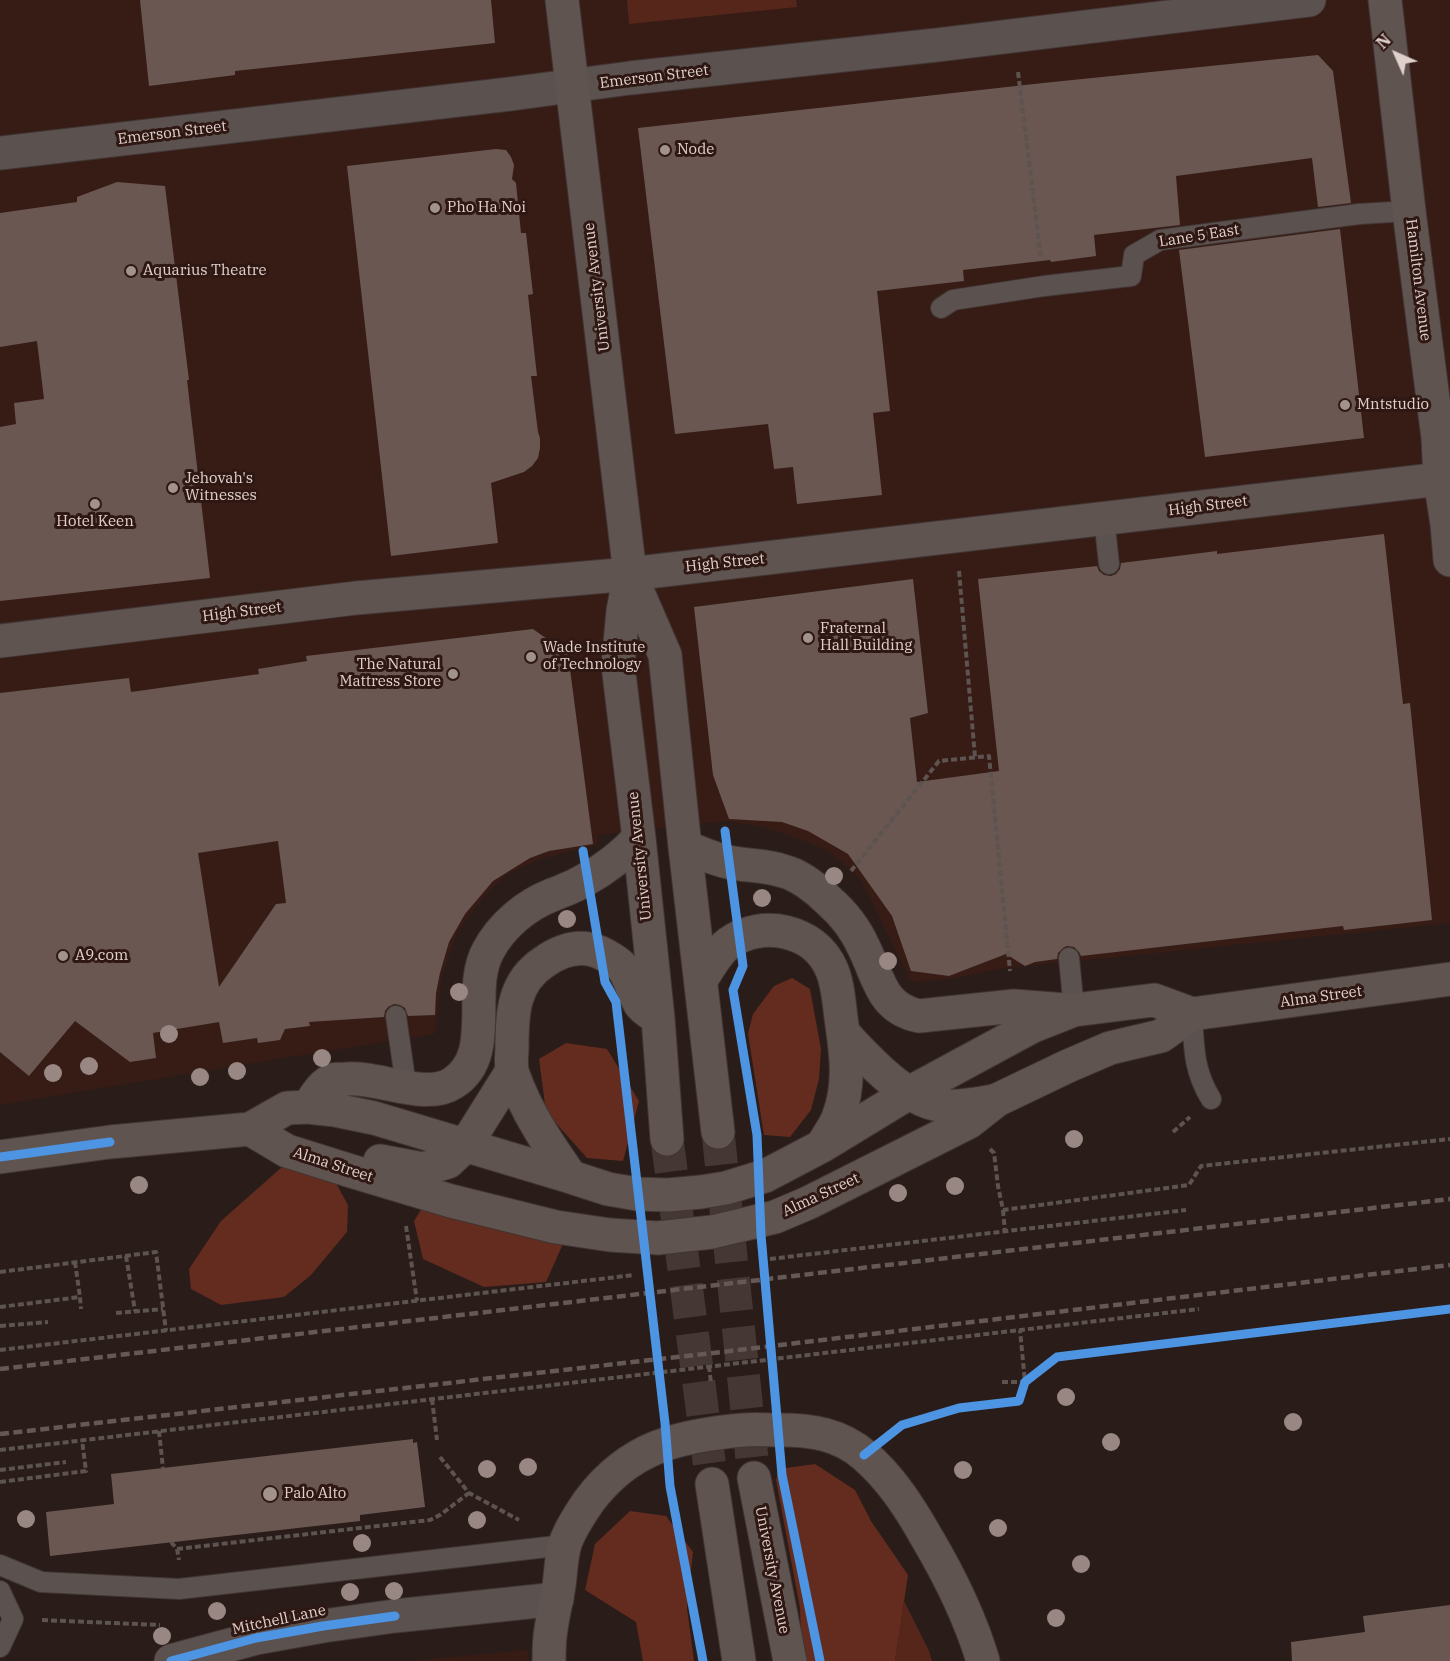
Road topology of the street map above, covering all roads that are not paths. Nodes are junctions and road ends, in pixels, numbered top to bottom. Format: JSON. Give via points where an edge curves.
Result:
{"nodes":[{"id":1,"x":562,"y":0,"type":"edge"},
{"id":2,"x":1309,"y":0,"type":"edge"},
{"id":3,"x":1385,"y":0,"type":"edge"},
{"id":4,"x":1163,"y":9,"type":"edge"},
{"id":5,"x":573,"y":86,"type":"junction"},
{"id":6,"x":0,"y":153,"type":"edge"},
{"id":7,"x":1409,"y":211,"type":"junction"},
{"id":8,"x":941,"y":308,"type":"dead end"},
{"id":9,"x":1445,"y":479,"type":"edge"},
{"id":10,"x":1104,"y":518,"type":"junction"},
{"id":11,"x":1450,"y":560,"type":"edge"},
{"id":12,"x":1108,"y":564,"type":"dead end"},
{"id":13,"x":630,"y":574,"type":"junction"},
{"id":14,"x":0,"y":641,"type":"edge"},
{"id":15,"x":639,"y":838,"type":"junction"},
{"id":16,"x":685,"y":847,"type":"junction"},
{"id":17,"x":1069,"y":958,"type":"dead end"},
{"id":18,"x":1450,"y":979,"type":"edge"},
{"id":19,"x":701,"y":980,"type":"junction"},
{"id":20,"x":1074,"y":1011,"type":"junction"},
{"id":21,"x":1192,"y":1014,"type":"junction"},
{"id":22,"x":396,"y":1016,"type":"dead end"},
{"id":23,"x":658,"y":1018,"type":"junction"},
{"id":24,"x":844,"y":1034,"type":"junction"},
{"id":25,"x":512,"y":1071,"type":"junction"},
{"id":26,"x":406,"y":1086,"type":"junction"},
{"id":27,"x":909,"y":1093,"type":"junction"},
{"id":28,"x":1211,"y":1099,"type":"dead end"},
{"id":29,"x":997,"y":1101,"type":"junction"},
{"id":30,"x":308,"y":1107,"type":"junction"},
{"id":31,"x":250,"y":1129,"type":"junction"},
{"id":32,"x":718,"y":1132,"type":"tunnel mouth"},
{"id":33,"x":667,"y":1139,"type":"tunnel mouth"},
{"id":34,"x":465,"y":1146,"type":"junction"},
{"id":35,"x":822,"y":1146,"type":"junction"},
{"id":36,"x":0,"y":1157,"type":"edge"},
{"id":37,"x":351,"y":1171,"type":"junction"},
{"id":38,"x":571,"y":1177,"type":"junction"},
{"id":39,"x":754,"y":1478,"type":"tunnel mouth"},
{"id":40,"x":712,"y":1484,"type":"tunnel mouth"},
{"id":41,"x":565,"y":1545,"type":"junction"},
{"id":42,"x":0,"y":1565,"type":"edge"},
{"id":43,"x":0,"y":1591,"type":"edge"},
{"id":44,"x":557,"y":1599,"type":"junction"},
{"id":45,"x":0,"y":1647,"type":"edge"},
{"id":46,"x":171,"y":1661,"type":"edge"},
{"id":47,"x":549,"y":1661,"type":"edge"},
{"id":48,"x":739,"y":1661,"type":"edge"},
{"id":49,"x":790,"y":1661,"type":"edge"},
{"id":50,"x":983,"y":1661,"type":"edge"}],
"edges":[{"from":1,"to":5,"type":"main road","name":"University Avenue"},
{"from":2,"to":4,"type":"street","name":"Emerson Street"},
{"from":3,"to":7,"type":"main road","name":"Hamilton Avenue"},
{"from":4,"to":5,"type":"street","name":"Emerson Street","via":[[1014,35]]},
{"from":5,"to":6,"type":"street","name":"Emerson Street"},
{"from":5,"to":13,"type":"main road","name":"University Avenue"},
{"from":7,"to":8,"type":"lane","name":"Lane 5 East","via":[[1160,240],[1134,255],[1131,276],[953,300]]},
{"from":7,"to":9,"type":"main road","name":"Hamilton Avenue"},
{"from":9,"to":10,"type":"main road","name":"High Street"},
{"from":9,"to":11,"type":"main road","name":"Hamilton Avenue"},
{"from":10,"to":12,"type":"lane"},
{"from":10,"to":13,"type":"main road","name":"High Street"},
{"from":13,"to":14,"type":"main road","name":"High Street","via":[[356,598]]},
{"from":13,"to":15,"type":"main road","name":"University Avenue","via":[[618,665]]},
{"from":13,"to":16,"type":"main road","name":"University Avenue","via":[[665,655]]},
{"from":15,"to":23,"type":"main road","name":"University Avenue"},
{"from":15,"to":26,"type":"main road","via":[[621,857],[587,879],[515,917],[487,952],[480,972],[478,1038],[475,1058],[466,1072],[438,1089]]},
{"from":16,"to":19,"type":"main road","name":"University Avenue"},
{"from":16,"to":20,"type":"main road","via":[[730,862],[784,871],[801,879],[846,919],[888,999],[906,1013],[919,1016],[1014,1006]]},
{"from":17,"to":20,"type":"lane"},
{"from":18,"to":21,"type":"main road","name":"Alma Street"},
{"from":19,"to":24,"type":"main road","via":[[727,944],[739,936],[757,930],[792,933],[813,946],[832,969]]},
{"from":19,"to":32,"type":"main road","name":"University Avenue"},
{"from":20,"to":21,"type":"main road","name":"Alma Street","via":[[1154,1000]]},
{"from":20,"to":27,"type":"main road","name":"Alma Street","via":[[1031,1027]]},
{"from":21,"to":28,"type":"lane","via":[[1195,1062],[1201,1084]]},
{"from":21,"to":29,"type":"main road","name":"Alma Street","via":[[1161,1036],[1110,1048]]},
{"from":22,"to":26,"type":"lane"},
{"from":23,"to":25,"type":"main road","via":[[641,1006],[622,967],[601,952],[573,948],[560,952],[541,963],[520,988],[512,1021]]},
{"from":23,"to":33,"type":"main road","name":"University Avenue"},
{"from":24,"to":27,"type":"main road","via":[[888,1078]]},
{"from":24,"to":35,"type":"main road","via":[[848,1062],[845,1093],[838,1119]]},
{"from":25,"to":34,"type":"main road"},
{"from":25,"to":38,"type":"main road","via":[[533,1119]]},
{"from":26,"to":30,"type":"main road","via":[[358,1077],[333,1080],[319,1090]]},
{"from":27,"to":29,"type":"main road","via":[[943,1106]]},
{"from":27,"to":35,"type":"main road","name":"Alma Street"},
{"from":29,"to":37,"type":"main road","name":"Alma Street","via":[[969,1122],[775,1217],[712,1232],[658,1238],[556,1227]]},
{"from":30,"to":31,"type":"main road","name":"Alma Street","via":[[287,1108]]},
{"from":30,"to":34,"type":"main road","name":"Alma Street","via":[[374,1118]]},
{"from":31,"to":36,"type":"main road","name":"Alma Street"},
{"from":31,"to":37,"type":"main road","name":"Alma Street","via":[[287,1150]]},
{"from":34,"to":37,"type":"main road","via":[[448,1162],[423,1169],[379,1161]]},
{"from":34,"to":38,"type":"main road","name":"Alma Street"},
{"from":35,"to":38,"type":"main road","name":"Alma Street","via":[[765,1176],[701,1192],[637,1194]]},
{"from":39,"to":49,"type":"main road","name":"University Avenue"},
{"from":40,"to":48,"type":"main road"},
{"from":41,"to":42,"type":"lane","via":[[180,1589],[41,1582]]},
{"from":41,"to":44,"type":"main road"},
{"from":41,"to":50,"type":"main road","via":[[579,1516],[610,1477],[657,1446],[680,1438],[755,1429],[826,1435],[864,1455],[906,1502],[963,1605]]},
{"from":43,"to":45,"type":"lane","via":[[13,1619]]},
{"from":44,"to":46,"type":"street","name":"Mitchell Lane","via":[[323,1626],[256,1638]]},
{"from":44,"to":47,"type":"main road"}]}
